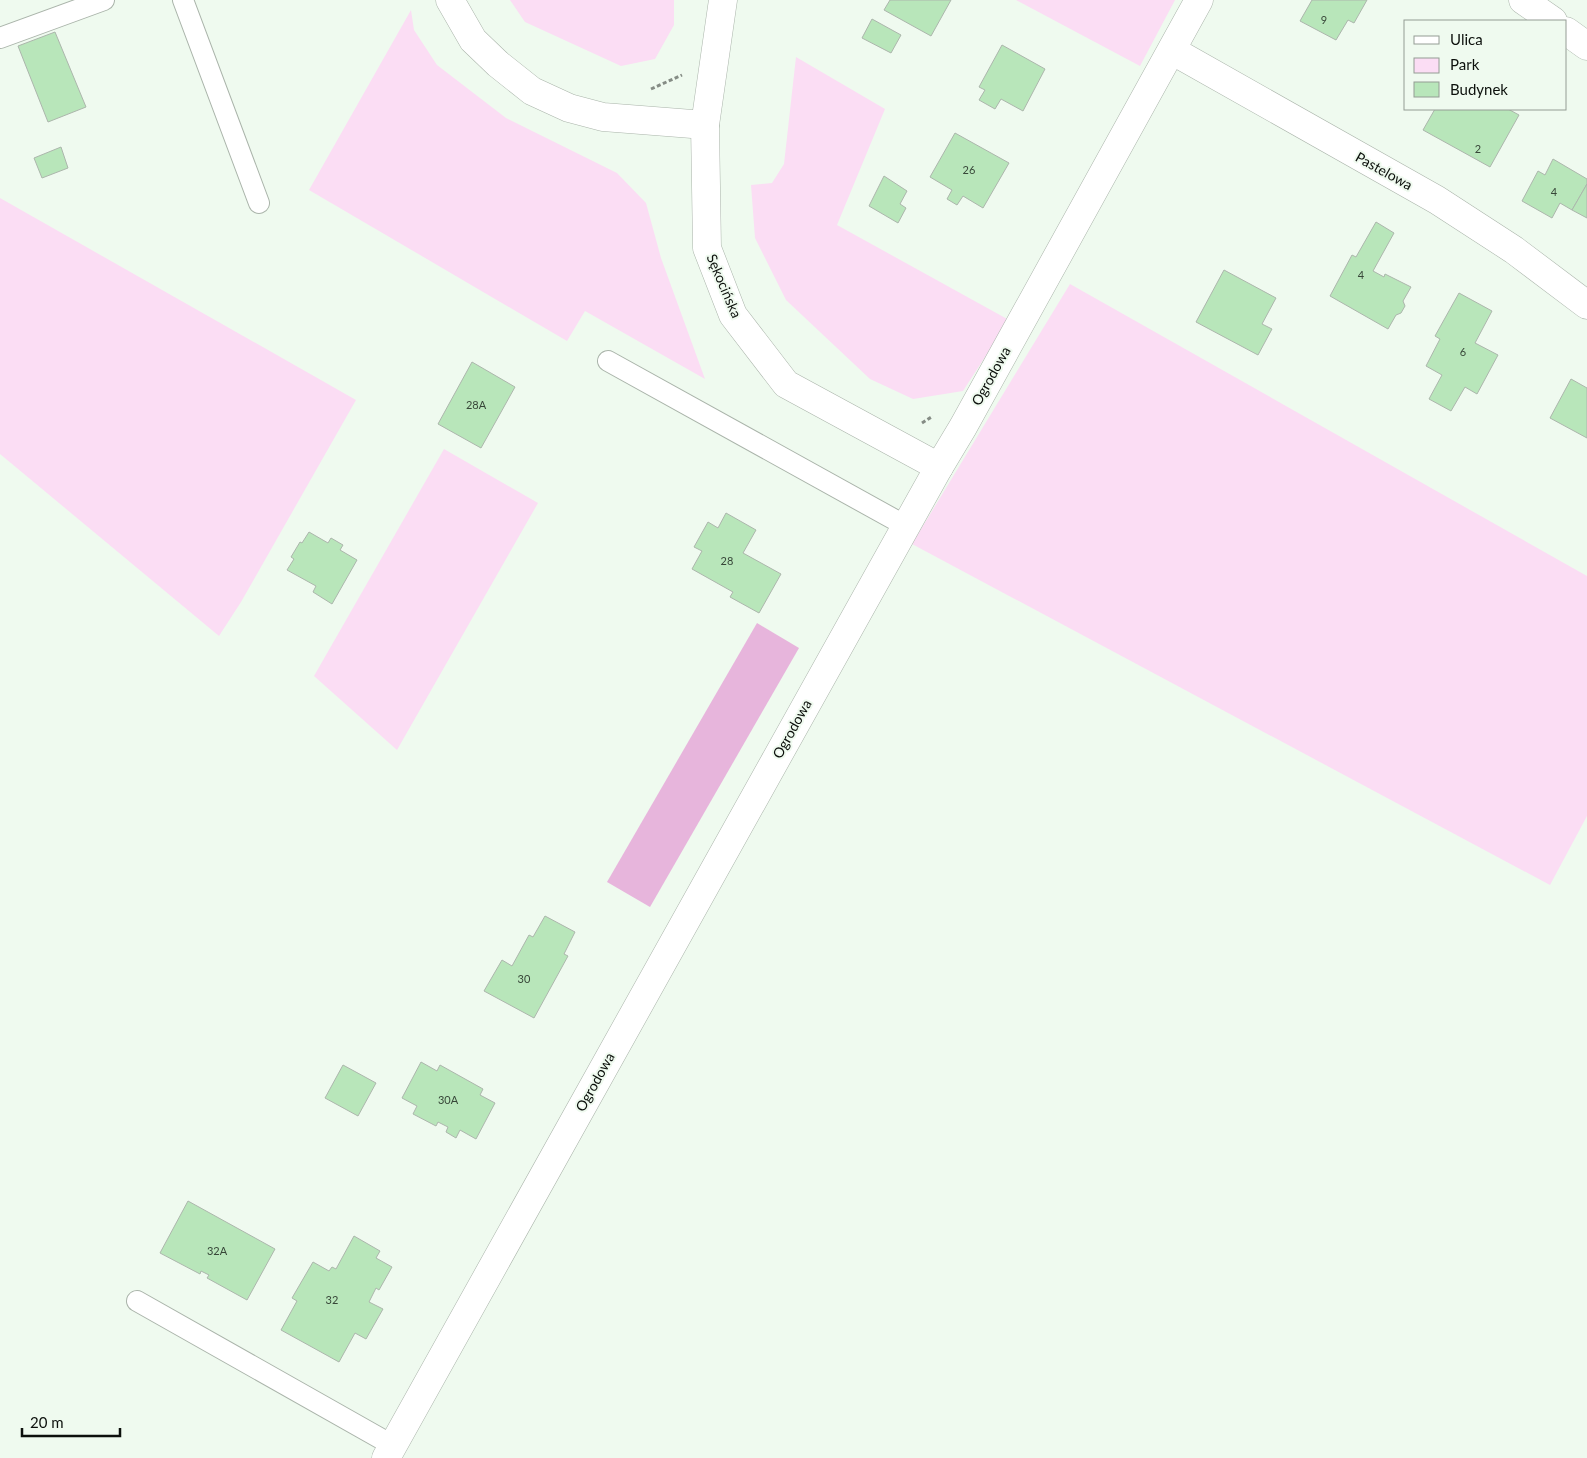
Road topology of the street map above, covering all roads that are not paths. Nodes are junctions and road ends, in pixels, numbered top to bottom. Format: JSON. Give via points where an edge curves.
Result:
{"nodes":[{"id":1,"x":104,"y":0,"type":"edge"},
{"id":2,"x":183,"y":0,"type":"edge"},
{"id":3,"x":450,"y":0,"type":"edge"},
{"id":4,"x":723,"y":0,"type":"edge"},
{"id":5,"x":1199,"y":0,"type":"edge"},
{"id":6,"x":1523,"y":0,"type":"edge"},
{"id":7,"x":1552,"y":20,"type":"edge"},
{"id":8,"x":1567,"y":31,"type":"edge"},
{"id":9,"x":0,"y":38,"type":"edge"},
{"id":10,"x":1587,"y":46,"type":"edge"},
{"id":11,"x":1173,"y":51,"type":"junction"},
{"id":12,"x":705,"y":125,"type":"junction"},
{"id":13,"x":259,"y":203,"type":"dead end"},
{"id":14,"x":1587,"y":305,"type":"edge"},
{"id":15,"x":608,"y":361,"type":"dead end"},
{"id":16,"x":939,"y":467,"type":"junction"},
{"id":17,"x":906,"y":526,"type":"junction"},
{"id":18,"x":137,"y":1301,"type":"dead end"},
{"id":19,"x":389,"y":1452,"type":"edge"}],
"edges":[{"from":1,"to":9,"type":"lane"},
{"from":2,"to":13,"type":"lane"},
{"from":3,"to":12,"type":"street","via":[[474,40],[532,91],[569,108],[602,117]]},
{"from":4,"to":12,"type":"street","name":"Sękocińska"},
{"from":5,"to":11,"type":"street","name":"Ogrodowa"},
{"from":6,"to":7,"type":"street"},
{"from":8,"to":10,"type":"street"},
{"from":11,"to":14,"type":"street","name":"Pastelowa","via":[[1437,200],[1514,250]]},
{"from":11,"to":16,"type":"street","name":"Ogrodowa"},
{"from":12,"to":16,"type":"street","name":"Sękocińska","via":[[707,248],[733,315],[786,384]]},
{"from":15,"to":17,"type":"lane"},
{"from":16,"to":17,"type":"street","name":"Ogrodowa"},
{"from":17,"to":19,"type":"street","name":"Ogrodowa"},
{"from":18,"to":19,"type":"lane"}]}
